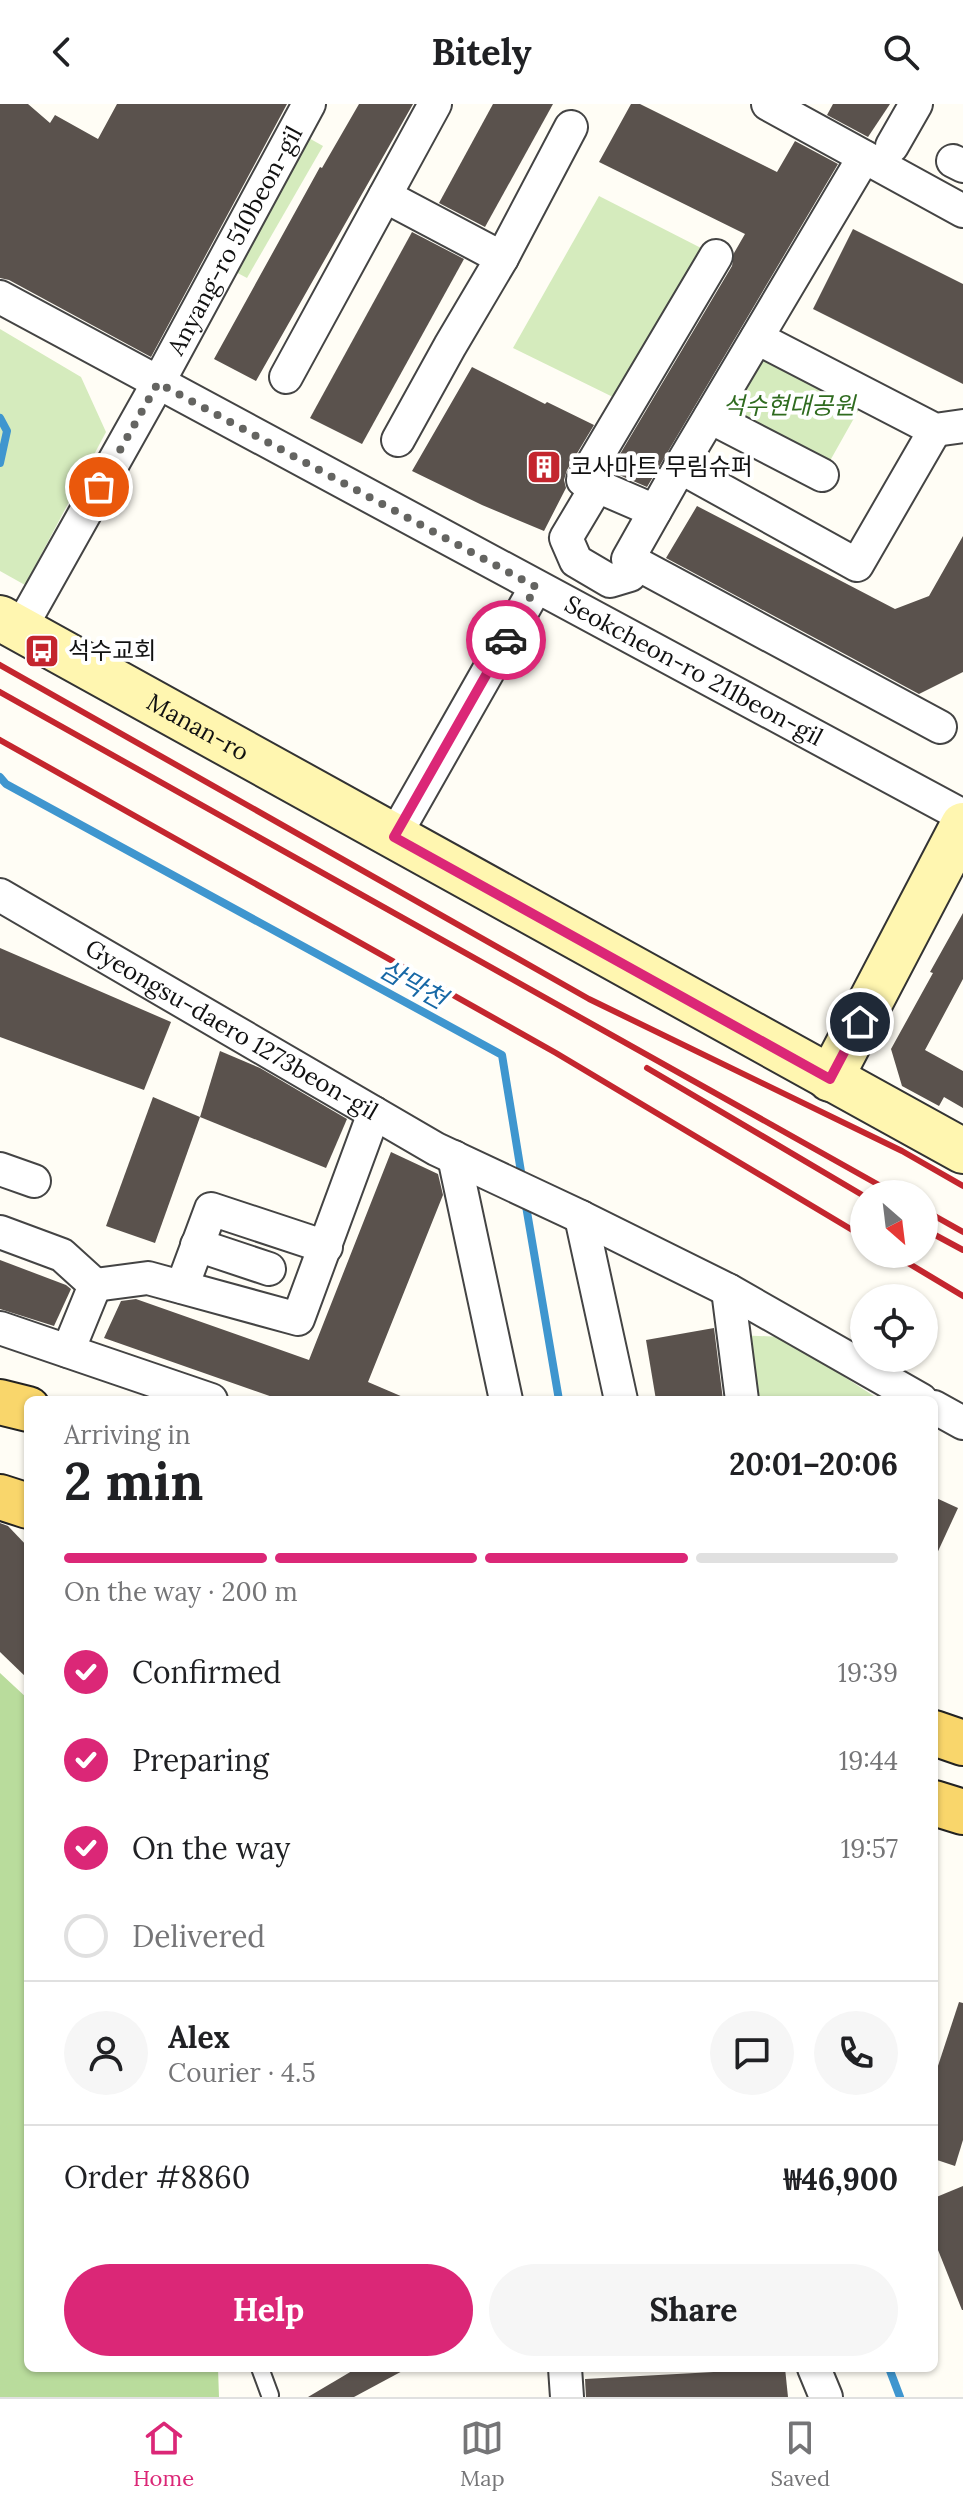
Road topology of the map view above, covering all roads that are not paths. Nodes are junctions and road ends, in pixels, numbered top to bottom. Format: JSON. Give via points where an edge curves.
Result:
{"nodes":[{"id":1,"x":309,"y":104,"type":"edge"},
{"id":2,"x":435,"y":104,"type":"edge"},
{"id":3,"x":916,"y":104,"type":"edge"},
{"id":4,"x":787,"y":109,"type":"edge"},
{"id":5,"x":571,"y":127,"type":"dead end"},
{"id":6,"x":878,"y":151,"type":"junction"},
{"id":7,"x":385,"y":196,"type":"junction"},
{"id":8,"x":963,"y":211,"type":"edge"},
{"id":9,"x":716,"y":256,"type":"dead end"},
{"id":10,"x":502,"y":258,"type":"junction"},
{"id":11,"x":0,"y":297,"type":"edge"},
{"id":12,"x":757,"y":338,"type":"junction"},
{"id":13,"x":286,"y":377,"type":"dead end"},
{"id":14,"x":158,"y":383,"type":"junction"},
{"id":15,"x":710,"y":417,"type":"junction"},
{"id":16,"x":949,"y":428,"type":"edge"},
{"id":17,"x":398,"y":440,"type":"dead end"},
{"id":18,"x":680,"y":467,"type":"junction"},
{"id":19,"x":822,"y":475,"type":"dead end"},
{"id":20,"x":597,"y":486,"type":"junction"},
{"id":21,"x":655,"y":511,"type":"junction"},
{"id":22,"x":630,"y":575,"type":"dead end"},
{"id":23,"x":536,"y":587,"type":"junction"},
{"id":24,"x":7,"y":622,"type":"edge"},
{"id":25,"x":940,"y":727,"type":"dead end"},
{"id":26,"x":963,"y":816,"type":"edge"},
{"id":27,"x":963,"y":825,"type":"edge"},
{"id":28,"x":394,"y":837,"type":"junction"},
{"id":29,"x":0,"y":895,"type":"edge"},
{"id":30,"x":830,"y":1079,"type":"junction"},
{"id":31,"x":374,"y":1113,"type":"junction"},
{"id":32,"x":963,"y":1151,"type":"edge"},
{"id":33,"x":459,"y":1160,"type":"junction"},
{"id":34,"x":0,"y":1169,"type":"edge"},
{"id":35,"x":34,"y":1181,"type":"dead end"},
{"id":36,"x":575,"y":1214,"type":"junction"},
{"id":37,"x":0,"y":1232,"type":"edge"},
{"id":38,"x":197,"y":1245,"type":"junction"},
{"id":39,"x":326,"y":1247,"type":"junction"},
{"id":40,"x":269,"y":1269,"type":"dead end"},
{"id":41,"x":95,"y":1285,"type":"junction"},
{"id":42,"x":182,"y":1287,"type":"junction"},
{"id":43,"x":728,"y":1290,"type":"junction"},
{"id":44,"x":0,"y":1328,"type":"edge"},
{"id":45,"x":783,"y":1337,"type":"dead end"},
{"id":46,"x":68,"y":1351,"type":"junction"},
{"id":47,"x":199,"y":1396,"type":"edge"},
{"id":48,"x":505,"y":1396,"type":"edge"},
{"id":49,"x":620,"y":1396,"type":"edge"},
{"id":50,"x":741,"y":1396,"type":"edge"},
{"id":51,"x":874,"y":1396,"type":"edge"},
{"id":52,"x":914,"y":1396,"type":"edge"},
{"id":53,"x":0,"y":1402,"type":"edge"},
{"id":54,"x":24,"y":1408,"type":"edge"},
{"id":55,"x":938,"y":1409,"type":"edge"},
{"id":56,"x":963,"y":1423,"type":"edge"},
{"id":57,"x":0,"y":1497,"type":"edge"},
{"id":58,"x":24,"y":1505,"type":"edge"},
{"id":59,"x":938,"y":1734,"type":"edge"},
{"id":60,"x":963,"y":1743,"type":"edge"},
{"id":61,"x":938,"y":1804,"type":"edge"},
{"id":62,"x":963,"y":1812,"type":"edge"},
{"id":63,"x":261,"y":2372,"type":"edge"},
{"id":64,"x":565,"y":2372,"type":"edge"},
{"id":65,"x":816,"y":2372,"type":"edge"},
{"id":66,"x":270,"y":2395,"type":"edge"},
{"id":67,"x":567,"y":2397,"type":"edge"},
{"id":68,"x":826,"y":2397,"type":"edge"}],
"edges":[{"from":1,"to":14,"type":"street","name":"Anyang-ro 510beon-gil"},
{"from":2,"to":7,"type":"street"},
{"from":3,"to":6,"type":"street"},
{"from":4,"to":6,"type":"street"},
{"from":5,"to":10,"type":"street"},
{"from":6,"to":8,"type":"street"},
{"from":6,"to":12,"type":"street"},
{"from":7,"to":10,"type":"street"},
{"from":7,"to":13,"type":"street"},
{"from":9,"to":20,"type":"street","via":[[583,480]]},
{"from":10,"to":17,"type":"street"},
{"from":11,"to":14,"type":"street","name":"Seokcheon-ro 211beon-gil"},
{"from":12,"to":15,"type":"street"},
{"from":12,"to":16,"type":"street"},
{"from":14,"to":23,"type":"street","name":"Seokcheon-ro 211beon-gil"},
{"from":14,"to":24,"type":"street","name":"Anyang-ro 510beon-gil"},
{"from":15,"to":18,"type":"street"},
{"from":15,"to":19,"type":"street"},
{"from":16,"to":18,"type":"street","via":[[857,565]]},
{"from":18,"to":21,"type":"street"},
{"from":20,"to":21,"type":"street"},
{"from":20,"to":22,"type":"street","via":[[566,538],[576,561],[610,581]]},
{"from":21,"to":25,"type":"street","via":[[628,559]]},
{"from":23,"to":26,"type":"street","name":"Seokcheon-ro 211beon-gil"},
{"from":23,"to":28,"type":"street"},
{"from":24,"to":28,"type":"street","name":"Manan-ro"},
{"from":27,"to":30,"type":"street"},
{"from":28,"to":30,"type":"street","name":"Manan-ro"},
{"from":29,"to":31,"type":"street","name":"Gyeongsu-daero 1273beon-gil"},
{"from":30,"to":32,"type":"street","name":"Manan-ro"},
{"from":31,"to":33,"type":"street","name":"Gyeongsu-daero 1273beon-gil"},
{"from":31,"to":39,"type":"street"},
{"from":33,"to":36,"type":"street","name":"Gyeongsu-daero 1273beon-gil"},
{"from":33,"to":48,"type":"street"},
{"from":34,"to":35,"type":"street"},
{"from":36,"to":43,"type":"street"},
{"from":36,"to":49,"type":"street"},
{"from":37,"to":41,"type":"street","via":[[62,1255]]},
{"from":38,"to":39,"type":"street","via":[[211,1209]]},
{"from":38,"to":40,"type":"street"},
{"from":38,"to":42,"type":"street"},
{"from":39,"to":42,"type":"street","via":[[298,1319]]},
{"from":41,"to":42,"type":"street","via":[[148,1278]]},
{"from":41,"to":46,"type":"street"},
{"from":43,"to":50,"type":"street"},
{"from":43,"to":52,"type":"street"},
{"from":44,"to":46,"type":"street"},
{"from":45,"to":51,"type":"street"},
{"from":46,"to":47,"type":"street"},
{"from":53,"to":54,"type":"main road"},
{"from":55,"to":56,"type":"street"},
{"from":57,"to":58,"type":"main road"},
{"from":59,"to":60,"type":"main road"},
{"from":61,"to":62,"type":"main road"},
{"from":63,"to":66,"type":"lane"},
{"from":64,"to":67,"type":"street"},
{"from":65,"to":68,"type":"street"}]}
